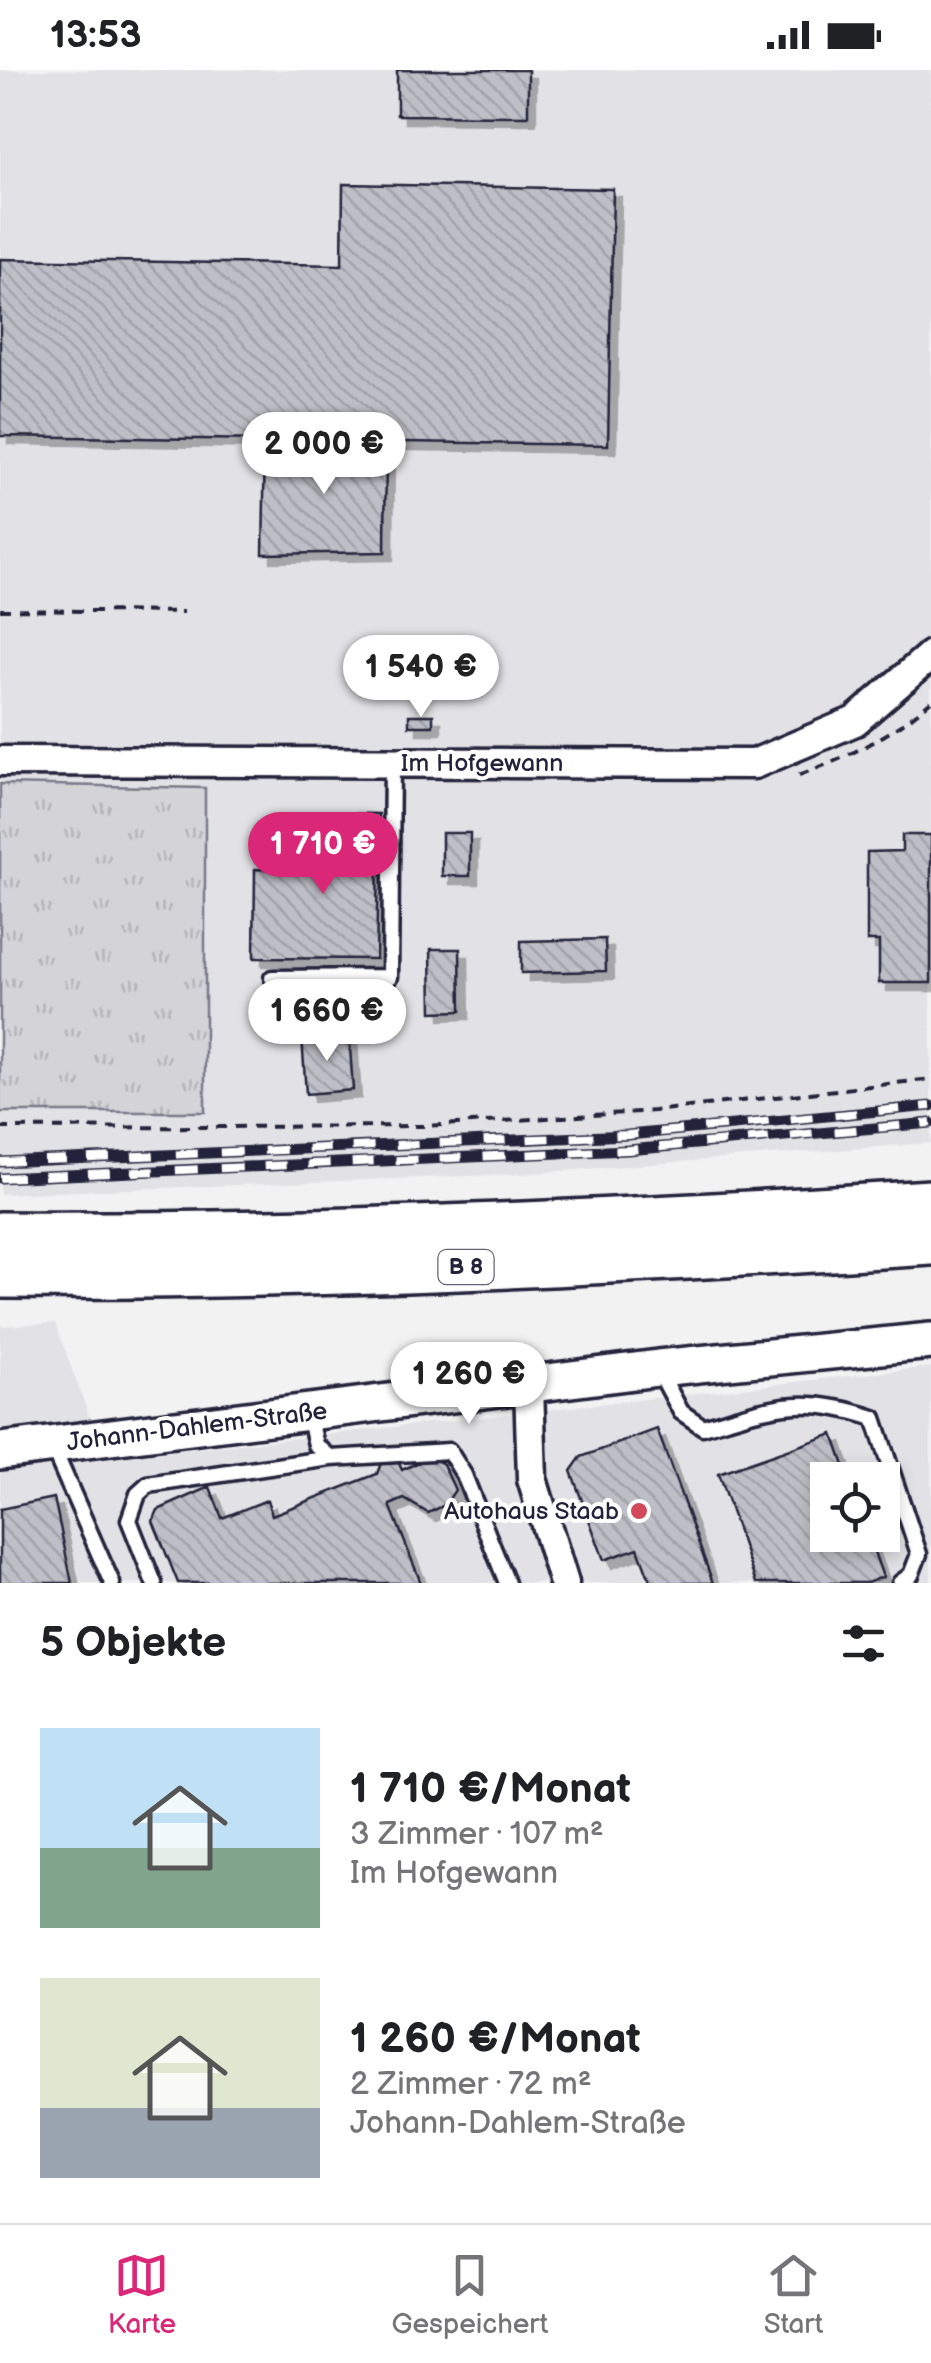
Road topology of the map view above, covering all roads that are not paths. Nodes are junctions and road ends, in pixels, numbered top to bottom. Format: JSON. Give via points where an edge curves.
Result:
{"nodes":[{"id":1,"x":931,"y":656,"type":"edge"},
{"id":2,"x":0,"y":760,"type":"edge"},
{"id":3,"x":392,"y":762,"type":"junction"},
{"id":4,"x":272,"y":978,"type":"dead end"},
{"id":5,"x":931,"y":1203,"type":"edge"},
{"id":6,"x":0,"y":1235,"type":"edge"},
{"id":7,"x":931,"y":1242,"type":"edge"},
{"id":8,"x":0,"y":1275,"type":"edge"},
{"id":9,"x":931,"y":1341,"type":"edge"},
{"id":10,"x":658,"y":1368,"type":"junction"},
{"id":11,"x":529,"y":1386,"type":"junction"},
{"id":12,"x":309,"y":1414,"type":"junction"},
{"id":13,"x":52,"y":1445,"type":"junction"},
{"id":14,"x":0,"y":1452,"type":"edge"},
{"id":15,"x":331,"y":1458,"type":"junction"},
{"id":16,"x":112,"y":1583,"type":"edge"},
{"id":17,"x":154,"y":1583,"type":"edge"},
{"id":18,"x":507,"y":1583,"type":"edge"},
{"id":19,"x":564,"y":1583,"type":"edge"},
{"id":20,"x":900,"y":1583,"type":"edge"}],
"edges":[{"from":1,"to":3,"type":"street","name":"Im Hofgewann","via":[[855,721],[754,764]]},
{"from":2,"to":3,"type":"street","name":"Im Hofgewann"},
{"from":3,"to":4,"type":"lane","via":[[390,978]]},
{"from":5,"to":6,"type":"highway","number":"B 8","via":[[582,1225]]},
{"from":7,"to":8,"type":"highway","number":"B 8","via":[[580,1263]]},
{"from":9,"to":10,"type":"street","name":"Johann-Dahlem-Straße"},
{"from":10,"to":11,"type":"street","name":"Johann-Dahlem-Straße"},
{"from":10,"to":20,"type":"lane","via":[[682,1412],[703,1426],[788,1402],[838,1406],[874,1418],[919,1554]]},
{"from":11,"to":12,"type":"street","name":"Johann-Dahlem-Straße"},
{"from":11,"to":19,"type":"street","via":[[532,1479]]},
{"from":12,"to":13,"type":"street","name":"Johann-Dahlem-Straße"},
{"from":12,"to":15,"type":"lane","via":[[316,1445]]},
{"from":13,"to":14,"type":"street","name":"Johann-Dahlem-Straße"},
{"from":13,"to":16,"type":"lane"},
{"from":15,"to":17,"type":"lane","via":[[148,1485],[129,1520]]},
{"from":15,"to":18,"type":"lane","via":[[448,1451]]}]}
